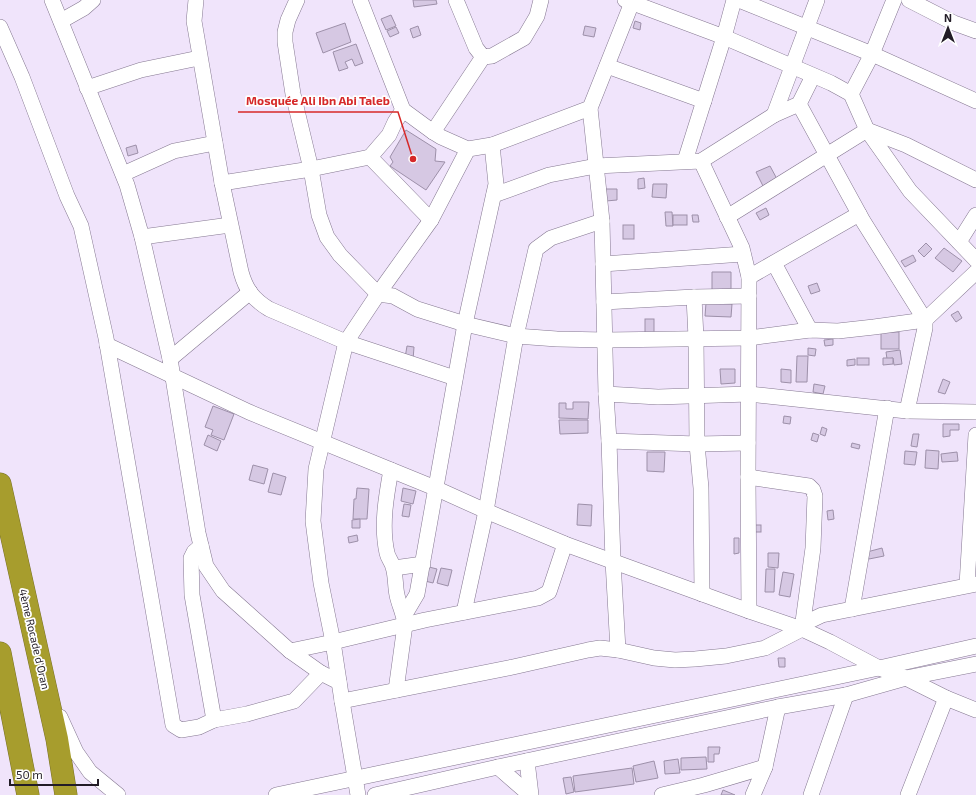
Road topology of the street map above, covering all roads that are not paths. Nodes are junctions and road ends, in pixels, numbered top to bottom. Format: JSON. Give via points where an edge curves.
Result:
{"nodes":[{"id":1,"x":52,"y":0,"type":"edge"},
{"id":2,"x":93,"y":0,"type":"edge"},
{"id":3,"x":196,"y":0,"type":"edge"},
{"id":4,"x":297,"y":0,"type":"edge"},
{"id":5,"x":360,"y":0,"type":"edge"},
{"id":6,"x":456,"y":0,"type":"edge"},
{"id":7,"x":541,"y":0,"type":"edge"},
{"id":8,"x":734,"y":0,"type":"edge"},
{"id":9,"x":739,"y":0,"type":"edge"},
{"id":10,"x":817,"y":0,"type":"edge"},
{"id":11,"x":894,"y":0,"type":"edge"},
{"id":12,"x":908,"y":0,"type":"edge"},
{"id":13,"x":630,"y":1,"type":"edge"},
{"id":14,"x":61,"y":21,"type":"junction"},
{"id":15,"x":0,"y":27,"type":"edge"},
{"id":16,"x":806,"y":28,"type":"junction"},
{"id":17,"x":976,"y":31,"type":"edge"},
{"id":18,"x":724,"y":37,"type":"junction"},
{"id":19,"x":872,"y":54,"type":"junction"},
{"id":20,"x":483,"y":56,"type":"junction"},
{"id":21,"x":199,"y":58,"type":"junction"},
{"id":22,"x":607,"y":66,"type":"junction"},
{"id":23,"x":791,"y":67,"type":"junction"},
{"id":24,"x":813,"y":76,"type":"junction"},
{"id":25,"x":87,"y":88,"type":"junction"},
{"id":26,"x":851,"y":94,"type":"junction"},
{"id":27,"x":976,"y":101,"type":"edge"},
{"id":28,"x":704,"y":102,"type":"junction"},
{"id":29,"x":799,"y":104,"type":"junction"},
{"id":30,"x":590,"y":108,"type":"junction"},
{"id":31,"x":403,"y":110,"type":"junction"},
{"id":32,"x":774,"y":115,"type":"junction"},
{"id":33,"x":867,"y":130,"type":"junction"},
{"id":34,"x":433,"y":132,"type":"junction"},
{"id":35,"x":215,"y":143,"type":"junction"},
{"id":36,"x":492,"y":145,"type":"junction"},
{"id":37,"x":468,"y":149,"type":"junction"},
{"id":38,"x":826,"y":156,"type":"junction"},
{"id":39,"x":370,"y":158,"type":"junction"},
{"id":40,"x":685,"y":161,"type":"junction"},
{"id":41,"x":701,"y":161,"type":"junction"},
{"id":42,"x":596,"y":166,"type":"junction"},
{"id":43,"x":311,"y":169,"type":"junction"},
{"id":44,"x":123,"y":174,"type":"junction"},
{"id":45,"x":976,"y":180,"type":"edge"},
{"id":46,"x":222,"y":183,"type":"junction"},
{"id":47,"x":494,"y":195,"type":"junction"},
{"id":48,"x":859,"y":214,"type":"junction"},
{"id":49,"x":976,"y":215,"type":"edge"},
{"id":50,"x":727,"y":217,"type":"junction"},
{"id":51,"x":431,"y":220,"type":"junction"},
{"id":52,"x":602,"y":221,"type":"junction"},
{"id":53,"x":230,"y":225,"type":"junction"},
{"id":54,"x":142,"y":237,"type":"junction"},
{"id":55,"x":959,"y":242,"type":"junction"},
{"id":56,"x":743,"y":254,"type":"junction"},
{"id":57,"x":976,"y":260,"type":"edge"},
{"id":58,"x":774,"y":263,"type":"junction"},
{"id":59,"x":603,"y":264,"type":"junction"},
{"id":60,"x":976,"y":272,"type":"edge"},
{"id":61,"x":749,"y":277,"type":"junction"},
{"id":62,"x":250,"y":292,"type":"junction"},
{"id":63,"x":378,"y":294,"type":"junction"},
{"id":64,"x":750,"y":296,"type":"junction"},
{"id":65,"x":694,"y":297,"type":"junction"},
{"id":66,"x":604,"y":302,"type":"junction"},
{"id":67,"x":925,"y":320,"type":"junction"},
{"id":68,"x":465,"y":324,"type":"junction"},
{"id":69,"x":810,"y":330,"type":"junction"},
{"id":70,"x":516,"y":336,"type":"junction"},
{"id":71,"x":696,"y":338,"type":"junction"},
{"id":72,"x":749,"y":338,"type":"junction"},
{"id":73,"x":605,"y":340,"type":"junction"},
{"id":74,"x":346,"y":342,"type":"junction"},
{"id":75,"x":107,"y":345,"type":"junction"},
{"id":76,"x":170,"y":359,"type":"junction"},
{"id":77,"x":172,"y":374,"type":"junction"},
{"id":78,"x":455,"y":378,"type":"junction"},
{"id":79,"x":606,"y":394,"type":"junction"},
{"id":80,"x":749,"y":394,"type":"junction"},
{"id":81,"x":697,"y":395,"type":"junction"},
{"id":82,"x":887,"y":408,"type":"junction"},
{"id":83,"x":907,"y":411,"type":"junction"},
{"id":84,"x":976,"y":412,"type":"edge"},
{"id":85,"x":976,"y":435,"type":"edge"},
{"id":86,"x":322,"y":441,"type":"junction"},
{"id":87,"x":609,"y":441,"type":"junction"},
{"id":88,"x":748,"y":443,"type":"junction"},
{"id":89,"x":697,"y":444,"type":"junction"},
{"id":90,"x":391,"y":470,"type":"junction"},
{"id":91,"x":748,"y":477,"type":"junction"},
{"id":92,"x":0,"y":484,"type":"edge"},
{"id":93,"x":435,"y":488,"type":"junction"},
{"id":94,"x":486,"y":511,"type":"junction"},
{"id":95,"x":565,"y":544,"type":"junction"},
{"id":96,"x":201,"y":546,"type":"junction"},
{"id":97,"x":612,"y":561,"type":"junction"},
{"id":98,"x":423,"y":564,"type":"junction"},
{"id":99,"x":394,"y":568,"type":"junction"},
{"id":100,"x":972,"y":584,"type":"edge"},
{"id":101,"x":702,"y":594,"type":"junction"},
{"id":102,"x":852,"y":609,"type":"junction"},
{"id":103,"x":750,"y":611,"type":"junction"},
{"id":104,"x":464,"y":612,"type":"junction"},
{"id":105,"x":404,"y":620,"type":"junction"},
{"id":106,"x":803,"y":627,"type":"junction"},
{"id":107,"x":333,"y":642,"type":"junction"},
{"id":108,"x":976,"y":646,"type":"edge"},
{"id":109,"x":618,"y":650,"type":"junction"},
{"id":110,"x":290,"y":651,"type":"junction"},
{"id":111,"x":0,"y":653,"type":"edge"},
{"id":112,"x":976,"y":664,"type":"edge"},
{"id":113,"x":879,"y":668,"type":"junction"},
{"id":114,"x":321,"y":673,"type":"junction"},
{"id":115,"x":43,"y":678,"type":"junction"},
{"id":116,"x":906,"y":678,"type":"junction"},
{"id":117,"x":339,"y":682,"type":"junction"},
{"id":118,"x":396,"y":690,"type":"junction"},
{"id":119,"x":846,"y":695,"type":"junction"},
{"id":120,"x":946,"y":698,"type":"junction"},
{"id":121,"x":342,"y":701,"type":"junction"},
{"id":122,"x":778,"y":707,"type":"junction"},
{"id":123,"x":976,"y":710,"type":"edge"},
{"id":124,"x":214,"y":720,"type":"junction"},
{"id":125,"x":528,"y":761,"type":"junction"},
{"id":126,"x":498,"y":767,"type":"junction"},
{"id":127,"x":765,"y":767,"type":"junction"},
{"id":128,"x":356,"y":778,"type":"junction"},
{"id":129,"x":702,"y":790,"type":"edge"},
{"id":130,"x":28,"y":795,"type":"edge"},
{"id":131,"x":66,"y":795,"type":"edge"},
{"id":132,"x":118,"y":795,"type":"edge"},
{"id":133,"x":276,"y":795,"type":"edge"},
{"id":134,"x":358,"y":795,"type":"edge"},
{"id":135,"x":375,"y":795,"type":"edge"},
{"id":136,"x":531,"y":795,"type":"edge"},
{"id":137,"x":662,"y":795,"type":"edge"},
{"id":138,"x":753,"y":795,"type":"edge"},
{"id":139,"x":811,"y":795,"type":"edge"},
{"id":140,"x":908,"y":795,"type":"edge"}],
"edges":[{"from":1,"to":14,"type":"street"},
{"from":2,"to":14,"type":"street"},
{"from":3,"to":21,"type":"street","via":[[194,21]]},
{"from":4,"to":43,"type":"street","via":[[288,20],[285,42],[293,94]]},
{"from":5,"to":31,"type":"street"},
{"from":6,"to":20,"type":"street","via":[[476,48]]},
{"from":7,"to":20,"type":"street","via":[[537,16],[524,38],[492,56]]},
{"from":8,"to":18,"type":"street"},
{"from":9,"to":16,"type":"street"},
{"from":10,"to":16,"type":"street"},
{"from":11,"to":19,"type":"street"},
{"from":12,"to":17,"type":"street"},
{"from":13,"to":18,"type":"street"},
{"from":13,"to":22,"type":"street"},
{"from":14,"to":25,"type":"street"},
{"from":15,"to":75,"type":"street","via":[[81,226]]},
{"from":16,"to":19,"type":"street"},
{"from":16,"to":23,"type":"street"},
{"from":18,"to":23,"type":"street"},
{"from":18,"to":28,"type":"street"},
{"from":19,"to":26,"type":"street"},
{"from":19,"to":27,"type":"street"},
{"from":20,"to":34,"type":"street"},
{"from":21,"to":25,"type":"street","via":[[142,70]]},
{"from":21,"to":35,"type":"street"},
{"from":22,"to":28,"type":"street"},
{"from":22,"to":30,"type":"street"},
{"from":23,"to":24,"type":"street"},
{"from":23,"to":32,"type":"street"},
{"from":24,"to":26,"type":"street"},
{"from":24,"to":29,"type":"street"},
{"from":25,"to":44,"type":"street"},
{"from":26,"to":33,"type":"street"},
{"from":28,"to":40,"type":"street"},
{"from":29,"to":32,"type":"street"},
{"from":29,"to":38,"type":"street"},
{"from":30,"to":36,"type":"street"},
{"from":30,"to":42,"type":"street"},
{"from":31,"to":34,"type":"street"},
{"from":31,"to":39,"type":"street","via":[[389,135]]},
{"from":32,"to":41,"type":"street"},
{"from":33,"to":38,"type":"street"},
{"from":33,"to":45,"type":"street","via":[[906,145]]},
{"from":33,"to":55,"type":"street","via":[[910,191]]},
{"from":34,"to":37,"type":"street"},
{"from":35,"to":44,"type":"street","via":[[174,151]]},
{"from":35,"to":46,"type":"street"},
{"from":36,"to":37,"type":"street"},
{"from":36,"to":47,"type":"street","via":[[496,174]]},
{"from":37,"to":51,"type":"street"},
{"from":38,"to":48,"type":"street"},
{"from":38,"to":50,"type":"street"},
{"from":39,"to":43,"type":"street"},
{"from":39,"to":51,"type":"street"},
{"from":40,"to":41,"type":"street"},
{"from":40,"to":42,"type":"street"},
{"from":41,"to":50,"type":"street"},
{"from":42,"to":47,"type":"street","via":[[549,176]]},
{"from":42,"to":52,"type":"street"},
{"from":43,"to":46,"type":"street"},
{"from":43,"to":63,"type":"street","via":[[319,216],[327,237]]},
{"from":44,"to":54,"type":"street"},
{"from":46,"to":53,"type":"street"},
{"from":47,"to":68,"type":"street"},
{"from":48,"to":58,"type":"street"},
{"from":48,"to":67,"type":"street"},
{"from":49,"to":55,"type":"street"},
{"from":50,"to":56,"type":"street"},
{"from":51,"to":63,"type":"street"},
{"from":52,"to":59,"type":"street"},
{"from":52,"to":70,"type":"street","via":[[551,238],[536,249]]},
{"from":53,"to":54,"type":"street"},
{"from":53,"to":62,"type":"street","via":[[240,272]]},
{"from":54,"to":76,"type":"street"},
{"from":55,"to":57,"type":"street"},
{"from":56,"to":59,"type":"street"},
{"from":56,"to":61,"type":"street"},
{"from":58,"to":61,"type":"street"},
{"from":58,"to":69,"type":"street"},
{"from":59,"to":66,"type":"street"},
{"from":60,"to":67,"type":"street"},
{"from":61,"to":64,"type":"street"},
{"from":62,"to":74,"type":"street","via":[[258,302],[269,309]]},
{"from":62,"to":76,"type":"street"},
{"from":63,"to":68,"type":"street","via":[[393,296],[417,309]]},
{"from":63,"to":74,"type":"street"},
{"from":64,"to":65,"type":"street"},
{"from":64,"to":72,"type":"street"},
{"from":65,"to":66,"type":"street"},
{"from":65,"to":71,"type":"street"},
{"from":66,"to":73,"type":"street"},
{"from":67,"to":69,"type":"street","via":[[874,327]]},
{"from":67,"to":83,"type":"street"},
{"from":68,"to":70,"type":"street"},
{"from":68,"to":78,"type":"street"},
{"from":69,"to":72,"type":"street"},
{"from":70,"to":73,"type":"street","via":[[557,340]]},
{"from":70,"to":94,"type":"street"},
{"from":71,"to":72,"type":"street"},
{"from":71,"to":73,"type":"street"},
{"from":71,"to":81,"type":"street"},
{"from":72,"to":80,"type":"street"},
{"from":73,"to":79,"type":"street"},
{"from":74,"to":78,"type":"street"},
{"from":74,"to":86,"type":"street"},
{"from":75,"to":77,"type":"street"},
{"from":75,"to":124,"type":"street","via":[[173,725],[181,730],[199,727]]},
{"from":76,"to":77,"type":"street"},
{"from":77,"to":86,"type":"street","via":[[249,412]]},
{"from":77,"to":96,"type":"street"},
{"from":78,"to":93,"type":"street"},
{"from":79,"to":81,"type":"street","via":[[658,397]]},
{"from":79,"to":87,"type":"street"},
{"from":80,"to":81,"type":"street"},
{"from":80,"to":82,"type":"street"},
{"from":80,"to":88,"type":"street"},
{"from":81,"to":89,"type":"street"},
{"from":82,"to":83,"type":"street"},
{"from":82,"to":102,"type":"street"},
{"from":83,"to":84,"type":"street"},
{"from":85,"to":100,"type":"street"},
{"from":86,"to":90,"type":"street"},
{"from":86,"to":107,"type":"street","via":[[316,469],[313,521],[321,583]]},
{"from":87,"to":89,"type":"street"},
{"from":87,"to":97,"type":"street"},
{"from":88,"to":89,"type":"street"},
{"from":88,"to":91,"type":"street"},
{"from":89,"to":101,"type":"street","via":[[701,488]]},
{"from":90,"to":93,"type":"street"},
{"from":90,"to":99,"type":"street","via":[[386,504],[385,541]]},
{"from":91,"to":103,"type":"street"},
{"from":91,"to":106,"type":"street","via":[[809,486],[813,490],[813,548]]},
{"from":92,"to":115,"type":"highway","name":"4ème Rocade d'Oran"},
{"from":93,"to":94,"type":"street"},
{"from":93,"to":98,"type":"street"},
{"from":94,"to":95,"type":"street"},
{"from":94,"to":104,"type":"street"},
{"from":95,"to":97,"type":"street"},
{"from":95,"to":104,"type":"street","via":[[549,592],[538,598]]},
{"from":96,"to":110,"type":"street","via":[[206,566],[224,591]]},
{"from":96,"to":124,"type":"street","via":[[191,558],[192,595]]},
{"from":97,"to":101,"type":"street"},
{"from":97,"to":109,"type":"street"},
{"from":98,"to":99,"type":"street"},
{"from":98,"to":105,"type":"street","via":[[417,594]]},
{"from":99,"to":105,"type":"street","via":[[397,595]]},
{"from":100,"to":102,"type":"street"},
{"from":101,"to":103,"type":"street"},
{"from":102,"to":106,"type":"street","via":[[822,615]]},
{"from":103,"to":106,"type":"street"},
{"from":104,"to":105,"type":"street"},
{"from":105,"to":107,"type":"street"},
{"from":105,"to":118,"type":"street"},
{"from":106,"to":109,"type":"street","via":[[765,648],[726,656],[695,659],[654,658]]},
{"from":106,"to":113,"type":"street"},
{"from":107,"to":110,"type":"street"},
{"from":107,"to":117,"type":"street"},
{"from":108,"to":113,"type":"street"},
{"from":109,"to":118,"type":"street","via":[[588,650]]},
{"from":110,"to":114,"type":"street"},
{"from":111,"to":130,"type":"highway"},
{"from":112,"to":116,"type":"street"},
{"from":113,"to":116,"type":"street"},
{"from":113,"to":128,"type":"street"},
{"from":114,"to":117,"type":"street"},
{"from":114,"to":124,"type":"street","via":[[294,701]]},
{"from":115,"to":131,"type":"highway","name":"4ème Rocade d'Oran"},
{"from":115,"to":132,"type":"street","via":[[76,752],[90,772]]},
{"from":116,"to":119,"type":"street"},
{"from":116,"to":120,"type":"street"},
{"from":117,"to":121,"type":"street"},
{"from":118,"to":121,"type":"street"},
{"from":119,"to":122,"type":"street"},
{"from":119,"to":139,"type":"street"},
{"from":120,"to":123,"type":"street"},
{"from":120,"to":140,"type":"street"},
{"from":121,"to":128,"type":"street"},
{"from":122,"to":125,"type":"street"},
{"from":122,"to":127,"type":"street"},
{"from":125,"to":126,"type":"street"},
{"from":125,"to":136,"type":"street"},
{"from":126,"to":135,"type":"street"},
{"from":126,"to":136,"type":"street"},
{"from":127,"to":129,"type":"street"},
{"from":127,"to":138,"type":"street"},
{"from":128,"to":133,"type":"street"},
{"from":128,"to":134,"type":"street"},
{"from":129,"to":137,"type":"street"}]}
